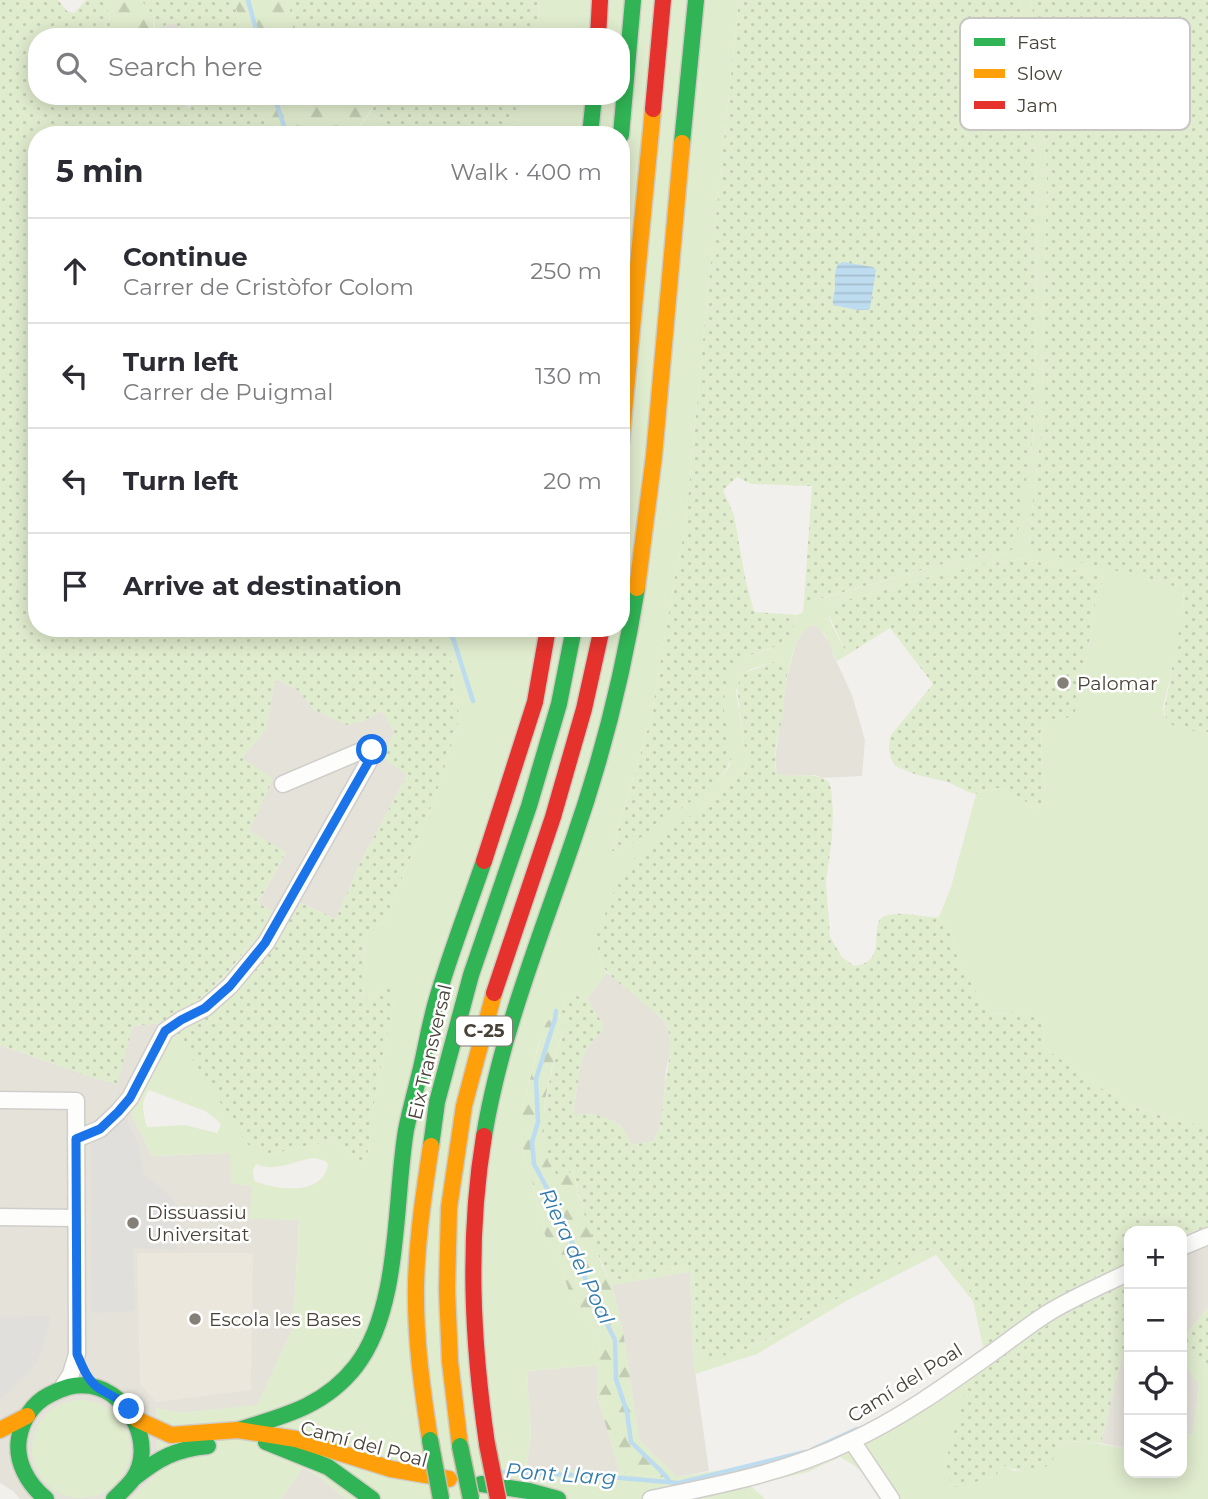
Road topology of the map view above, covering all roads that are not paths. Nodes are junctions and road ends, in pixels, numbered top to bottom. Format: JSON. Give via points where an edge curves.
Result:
{"nodes":[{"id":1,"x":600,"y":0,"type":"edge"},
{"id":2,"x":628,"y":0,"type":"edge"},
{"id":3,"x":633,"y":0,"type":"edge"},
{"id":4,"x":663,"y":0,"type":"edge"},
{"id":5,"x":696,"y":0,"type":"edge"},
{"id":6,"x":598,"y":28,"type":"edge"},
{"id":7,"x":629,"y":28,"type":"edge"},
{"id":8,"x":630,"y":38,"type":"edge"},
{"id":9,"x":675,"y":39,"type":"dead end"},
{"id":10,"x":593,"y":105,"type":"edge"},
{"id":11,"x":624,"y":105,"type":"edge"},
{"id":12,"x":591,"y":126,"type":"edge"},
{"id":13,"x":622,"y":126,"type":"edge"},
{"id":14,"x":640,"y":247,"type":"junction"},
{"id":15,"x":630,"y":350,"type":"edge"},
{"id":16,"x":630,"y":627,"type":"edge"},
{"id":17,"x":546,"y":637,"type":"edge"},
{"id":18,"x":572,"y":637,"type":"edge"},
{"id":19,"x":601,"y":637,"type":"edge"},
{"id":20,"x":628,"y":637,"type":"edge"},
{"id":21,"x":283,"y":784,"type":"dead end"},
{"id":22,"x":0,"y":1100,"type":"edge"},
{"id":23,"x":76,"y":1139,"type":"junction"},
{"id":24,"x":0,"y":1217,"type":"edge"},
{"id":25,"x":76,"y":1218,"type":"junction"},
{"id":26,"x":1208,"y":1236,"type":"edge"},
{"id":27,"x":1187,"y":1245,"type":"edge"},
{"id":28,"x":1124,"y":1275,"type":"edge"},
{"id":29,"x":77,"y":1354,"type":"junction"},
{"id":30,"x":62,"y":1388,"type":"junction"},
{"id":31,"x":98,"y":1388,"type":"junction"},
{"id":32,"x":27,"y":1416,"type":"junction"},
{"id":33,"x":136,"y":1419,"type":"junction"},
{"id":34,"x":0,"y":1430,"type":"edge"},
{"id":35,"x":238,"y":1430,"type":"junction"},
{"id":36,"x":852,"y":1441,"type":"junction"},
{"id":37,"x":266,"y":1442,"type":"junction"},
{"id":38,"x":1,"y":1460,"type":"edge"},
{"id":39,"x":23,"y":1470,"type":"junction"},
{"id":40,"x":134,"y":1478,"type":"junction"},
{"id":41,"x":46,"y":1499,"type":"edge"},
{"id":42,"x":114,"y":1499,"type":"edge"},
{"id":43,"x":372,"y":1499,"type":"edge"},
{"id":44,"x":441,"y":1499,"type":"edge"},
{"id":45,"x":471,"y":1499,"type":"edge"},
{"id":46,"x":498,"y":1499,"type":"edge"},
{"id":47,"x":508,"y":1499,"type":"edge"},
{"id":48,"x":534,"y":1499,"type":"edge"},
{"id":49,"x":558,"y":1499,"type":"edge"},
{"id":50,"x":652,"y":1499,"type":"edge"},
{"id":51,"x":891,"y":1499,"type":"edge"}],
"edges":[{"from":1,"to":6,"type":"main road"},
{"from":2,"to":7,"type":"main road"},
{"from":3,"to":8,"type":"main road"},
{"from":4,"to":14,"type":"main road"},
{"from":5,"to":16,"type":"main road","bridge":true,"via":[[653,471]]},
{"from":9,"to":14,"type":"main road","via":[[662,140]]},
{"from":10,"to":12,"type":"main road"},
{"from":11,"to":13,"type":"main road"},
{"from":14,"to":15,"type":"main road"},
{"from":17,"to":35,"type":"main road","via":[[535,702],[436,1002],[406,1131],[392,1261],[372,1340],[341,1384],[318,1401]]},
{"from":18,"to":44,"type":"main road","name":"Eix Transversal","number":"C-25","bridge":true,"via":[[559,704],[471,975],[437,1102],[416,1286],[419,1366]]},
{"from":19,"to":45,"type":"main road","number":"C-25","bridge":true,"via":[[553,817],[497,981],[464,1106],[449,1208],[447,1290],[450,1362]]},
{"from":20,"to":46,"type":"main road","bridge":true,"via":[[601,754],[519,998],[485,1126],[472,1295],[479,1393]]},
{"from":21,"to":23,"type":"street","via":[[372,750],[265,943],[205,1008],[165,1031],[118,1112],[100,1129]]},
{"from":22,"to":23,"type":"street","via":[[76,1101]]},
{"from":23,"to":25,"type":"street"},
{"from":24,"to":25,"type":"street"},
{"from":25,"to":29,"type":"street"},
{"from":26,"to":27,"type":"street"},
{"from":28,"to":36,"type":"street","name":"Camí del Poal","via":[[1049,1313],[955,1379]]},
{"from":29,"to":30,"type":"street"},
{"from":29,"to":31,"type":"street"},
{"from":30,"to":31,"type":"main road"},
{"from":30,"to":32,"type":"main road","via":[[50,1393]]},
{"from":31,"to":33,"type":"main road","via":[[120,1400]]},
{"from":32,"to":34,"type":"main road"},
{"from":32,"to":39,"type":"main road","via":[[19,1443]]},
{"from":33,"to":35,"type":"main road","via":[[172,1435]]},
{"from":33,"to":40,"type":"main road","via":[[142,1445]]},
{"from":35,"to":49,"type":"main road","name":"Camí del Poal","via":[[296,1439],[391,1469]]},
{"from":36,"to":50,"type":"street","name":"Camí del Poal","via":[[770,1472]]},
{"from":36,"to":51,"type":"street"},
{"from":37,"to":40,"type":"main road","name":"Camí del Poal","via":[[176,1451]]},
{"from":37,"to":43,"type":"main road","via":[[328,1467]]},
{"from":37,"to":47,"type":"main road","name":"Camí del Poal","via":[[305,1448],[405,1479]]},
{"from":38,"to":39,"type":"main road"},
{"from":39,"to":41,"type":"main road"},
{"from":40,"to":42,"type":"main road","name":"Camí del Poal"},
{"from":47,"to":48,"type":"street","name":"Camí del Poal"}]}
